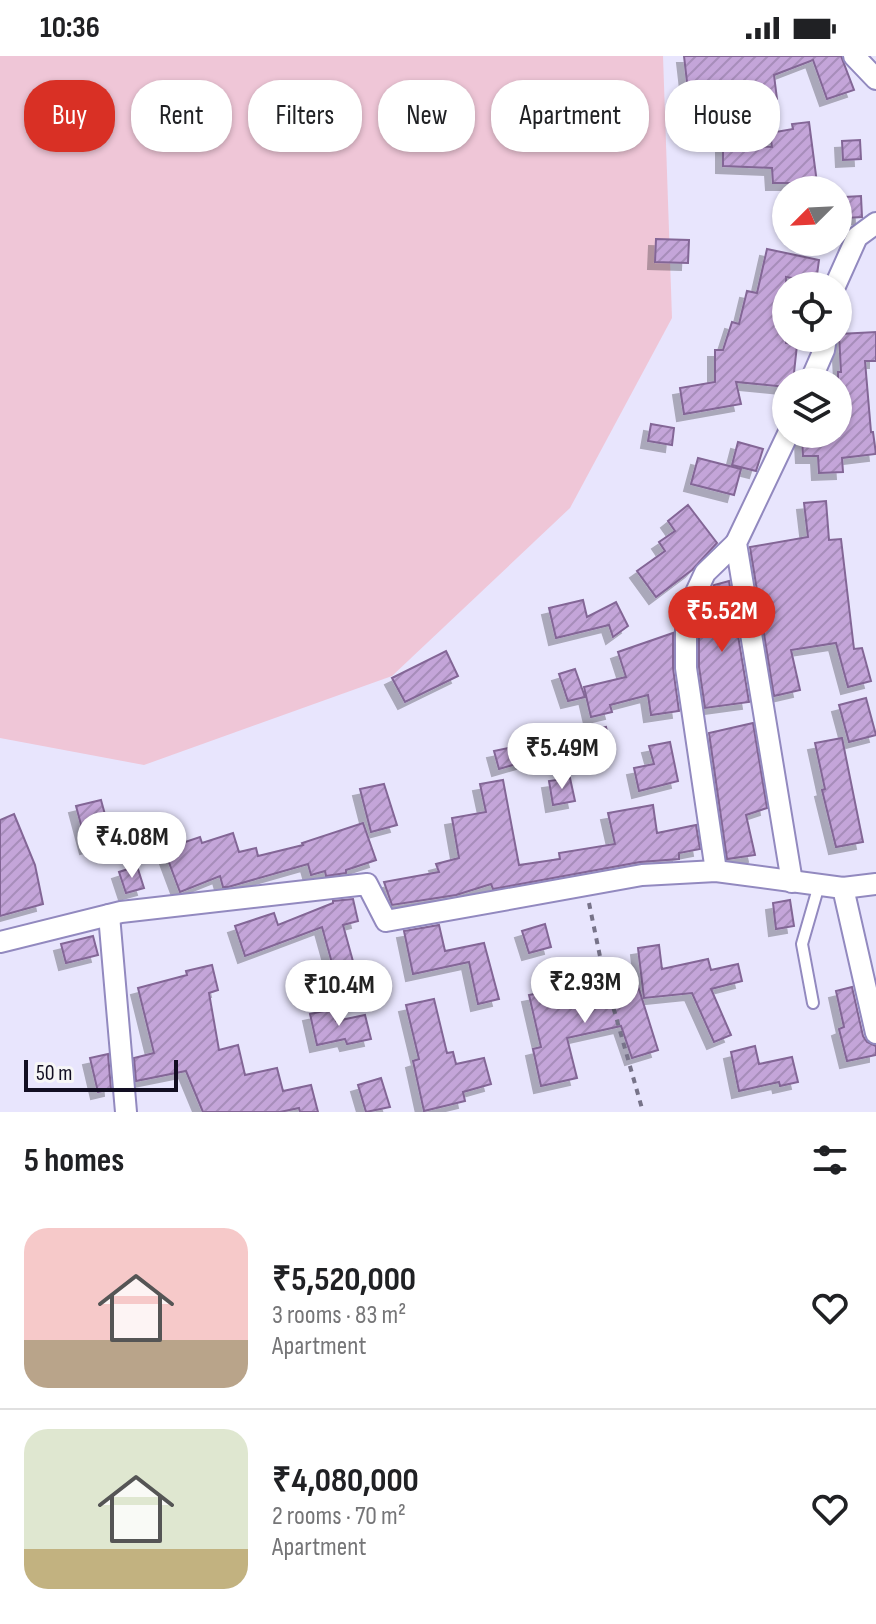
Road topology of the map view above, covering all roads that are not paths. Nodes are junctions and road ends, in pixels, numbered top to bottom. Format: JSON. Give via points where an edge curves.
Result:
{"nodes":[{"id":1,"x":854,"y":56,"type":"edge"},
{"id":2,"x":876,"y":79,"type":"edge"},
{"id":3,"x":876,"y":223,"type":"edge"},
{"id":4,"x":841,"y":272,"type":"edge"},
{"id":5,"x":781,"y":448,"type":"edge"},
{"id":6,"x":736,"y":543,"type":"junction"},
{"id":7,"x":716,"y":871,"type":"junction"},
{"id":8,"x":792,"y":882,"type":"junction"},
{"id":9,"x":876,"y":884,"type":"edge"},
{"id":10,"x":819,"y":885,"type":"junction"},
{"id":11,"x":843,"y":888,"type":"junction"},
{"id":12,"x":109,"y":915,"type":"junction"},
{"id":13,"x":0,"y":942,"type":"edge"},
{"id":14,"x":813,"y":1003,"type":"dead end"},
{"id":15,"x":876,"y":1033,"type":"edge"},
{"id":16,"x":126,"y":1112,"type":"edge"}],
"edges":[{"from":1,"to":2,"type":"street"},
{"from":3,"to":4,"type":"street","via":[[857,237]]},
{"from":5,"to":6,"type":"street"},
{"from":6,"to":7,"type":"street","via":[[705,573],[686,614],[686,668]]},
{"from":6,"to":8,"type":"street"},
{"from":7,"to":8,"type":"street"},
{"from":7,"to":12,"type":"street","via":[[642,875],[386,921],[367,884]]},
{"from":8,"to":10,"type":"street"},
{"from":9,"to":11,"type":"street"},
{"from":10,"to":11,"type":"street"},
{"from":10,"to":14,"type":"lane","via":[[802,944]]},
{"from":11,"to":15,"type":"street"},
{"from":12,"to":13,"type":"street"},
{"from":12,"to":16,"type":"street"}]}
